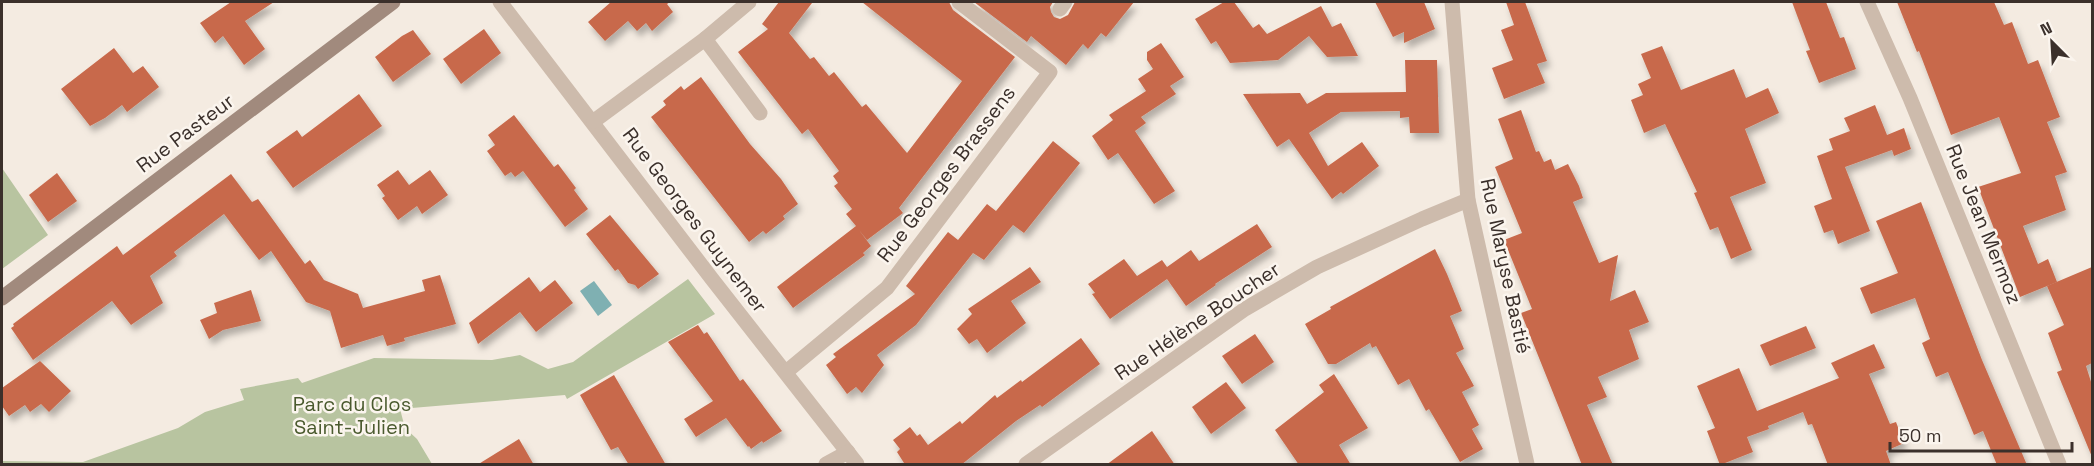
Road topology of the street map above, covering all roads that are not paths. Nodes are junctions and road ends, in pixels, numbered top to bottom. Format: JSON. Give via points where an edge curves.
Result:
{"nodes":[{"id":1,"x":393,"y":2,"type":"edge"},
{"id":2,"x":500,"y":2,"type":"edge"},
{"id":3,"x":749,"y":2,"type":"edge"},
{"id":4,"x":959,"y":2,"type":"edge"},
{"id":5,"x":1452,"y":2,"type":"edge"},
{"id":6,"x":1867,"y":2,"type":"edge"},
{"id":7,"x":705,"y":39,"type":"junction"},
{"id":8,"x":760,"y":113,"type":"dead end"},
{"id":9,"x":594,"y":121,"type":"junction"},
{"id":10,"x":1468,"y":200,"type":"junction"},
{"id":11,"x":2,"y":298,"type":"edge"},
{"id":12,"x":786,"y":372,"type":"junction"},
{"id":13,"x":853,"y":458,"type":"edge"},
{"id":14,"x":826,"y":465,"type":"edge"},
{"id":15,"x":1026,"y":465,"type":"edge"},
{"id":16,"x":1527,"y":465,"type":"edge"},
{"id":17,"x":2059,"y":465,"type":"edge"}],
"edges":[{"from":1,"to":11,"type":"street","name":"Rue Pasteur"},
{"from":2,"to":9,"type":"street","name":"Rue Georges Guynemer"},
{"from":3,"to":7,"type":"street"},
{"from":4,"to":12,"type":"street","name":"Rue Georges Brassens","via":[[1050,72],[887,288]]},
{"from":5,"to":10,"type":"street","name":"Rue Maryse Bastié"},
{"from":6,"to":17,"type":"street","name":"Rue Jean Mermoz"},
{"from":7,"to":8,"type":"street"},
{"from":7,"to":9,"type":"street"},
{"from":9,"to":12,"type":"street","name":"Rue Georges Guynemer"},
{"from":10,"to":15,"type":"street","name":"Rue Hélène Boucher","via":[[1317,267],[1245,309]]},
{"from":10,"to":16,"type":"street","name":"Rue Maryse Bastié"},
{"from":12,"to":13,"type":"street","name":"Rue Georges Guynemer"},
{"from":13,"to":14,"type":"street"}]}
